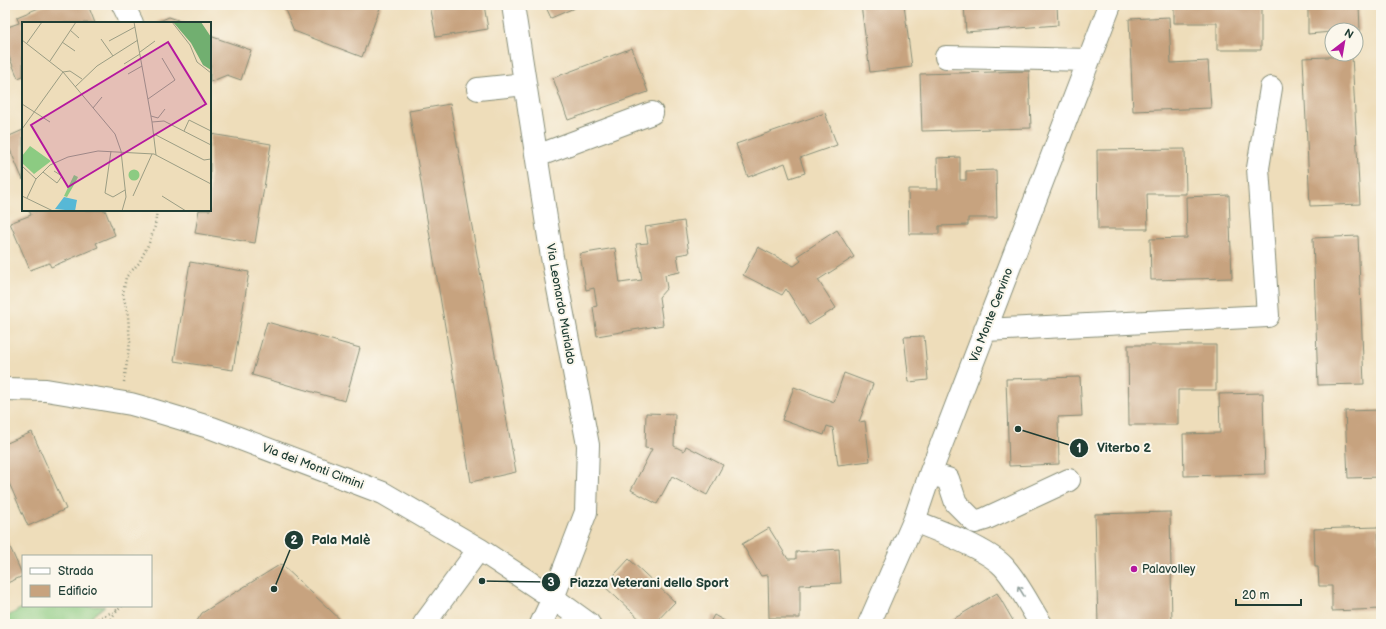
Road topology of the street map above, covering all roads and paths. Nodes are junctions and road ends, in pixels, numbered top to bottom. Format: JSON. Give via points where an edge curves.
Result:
{"nodes":[{"id":1,"x":123,"y":5,"type":"edge"},
{"id":2,"x":513,"y":5,"type":"edge"},
{"id":3,"x":1110,"y":5,"type":"edge"},
{"id":4,"x":132,"y":22,"type":"edge"},
{"id":5,"x":946,"y":57,"type":"dead end"},
{"id":6,"x":1089,"y":60,"type":"junction"},
{"id":7,"x":525,"y":84,"type":"junction"},
{"id":8,"x":1271,"y":88,"type":"dead end"},
{"id":9,"x":478,"y":89,"type":"dead end"},
{"id":10,"x":652,"y":113,"type":"dead end"},
{"id":11,"x":536,"y":156,"type":"junction"},
{"id":12,"x":157,"y":211,"type":"edge"},
{"id":13,"x":985,"y":330,"type":"junction"},
{"id":14,"x":5,"y":389,"type":"edge"},
{"id":15,"x":122,"y":402,"type":"junction"},
{"id":16,"x":930,"y":474,"type":"junction"},
{"id":17,"x":1068,"y":480,"type":"dead end"},
{"id":18,"x":914,"y":521,"type":"junction"},
{"id":19,"x":479,"y":549,"type":"junction"},
{"id":20,"x":553,"y":598,"type":"junction"},
{"id":21,"x":119,"y":609,"type":"joint"},
{"id":22,"x":874,"y":621,"type":"edge"},
{"id":23,"x":92,"y":624,"type":"edge"},
{"id":24,"x":105,"y":624,"type":"edge"},
{"id":25,"x":424,"y":624,"type":"edge"},
{"id":26,"x":541,"y":624,"type":"edge"},
{"id":27,"x":589,"y":624,"type":"edge"},
{"id":28,"x":1041,"y":624,"type":"edge"}],
"edges":[{"from":1,"to":4,"type":"street"},
{"from":2,"to":7,"type":"street","name":"Via Leonardo Murialdo"},
{"from":3,"to":6,"type":"street","name":"Via Monte Cervino"},
{"from":5,"to":6,"type":"street"},
{"from":6,"to":13,"type":"street","name":"Via Monte Cervino"},
{"from":7,"to":9,"type":"street"},
{"from":7,"to":11,"type":"street","name":"Via Leonardo Murialdo"},
{"from":8,"to":13,"type":"street","via":[[1258,168],[1268,316]]},
{"from":10,"to":11,"type":"street"},
{"from":11,"to":20,"type":"street","name":"Via Leonardo Murialdo","via":[[552,257],[588,445],[586,512]]},
{"from":12,"to":15,"type":"path","via":[[149,244],[139,263],[126,277],[123,294],[130,342]]},
{"from":13,"to":16,"type":"street","name":"Via Monte Cervino"},
{"from":14,"to":15,"type":"street","name":"Via dei Monti Cimini","via":[[46,390]]},
{"from":15,"to":19,"type":"street","name":"Via dei Monti Cimini","via":[[212,428],[383,493]]},
{"from":16,"to":17,"type":"street","via":[[948,479],[956,503],[974,522]]},
{"from":16,"to":18,"type":"street","name":"Via Monte Cervino"},
{"from":18,"to":22,"type":"street","name":"Via Monte Cervino"},
{"from":28,"to":18,"type":"street","one_way":true,"via":[[1004,566],[967,543]]},
{"from":19,"to":20,"type":"street","name":"Via dei Monti Cimini"},
{"from":19,"to":25,"type":"street"},
{"from":20,"to":26,"type":"street","name":"Via Leonardo Murialdo"},
{"from":20,"to":27,"type":"street","name":"Via dei Monti Cimini"},
{"from":21,"to":23,"type":"path"},
{"from":21,"to":24,"type":"path"}]}
